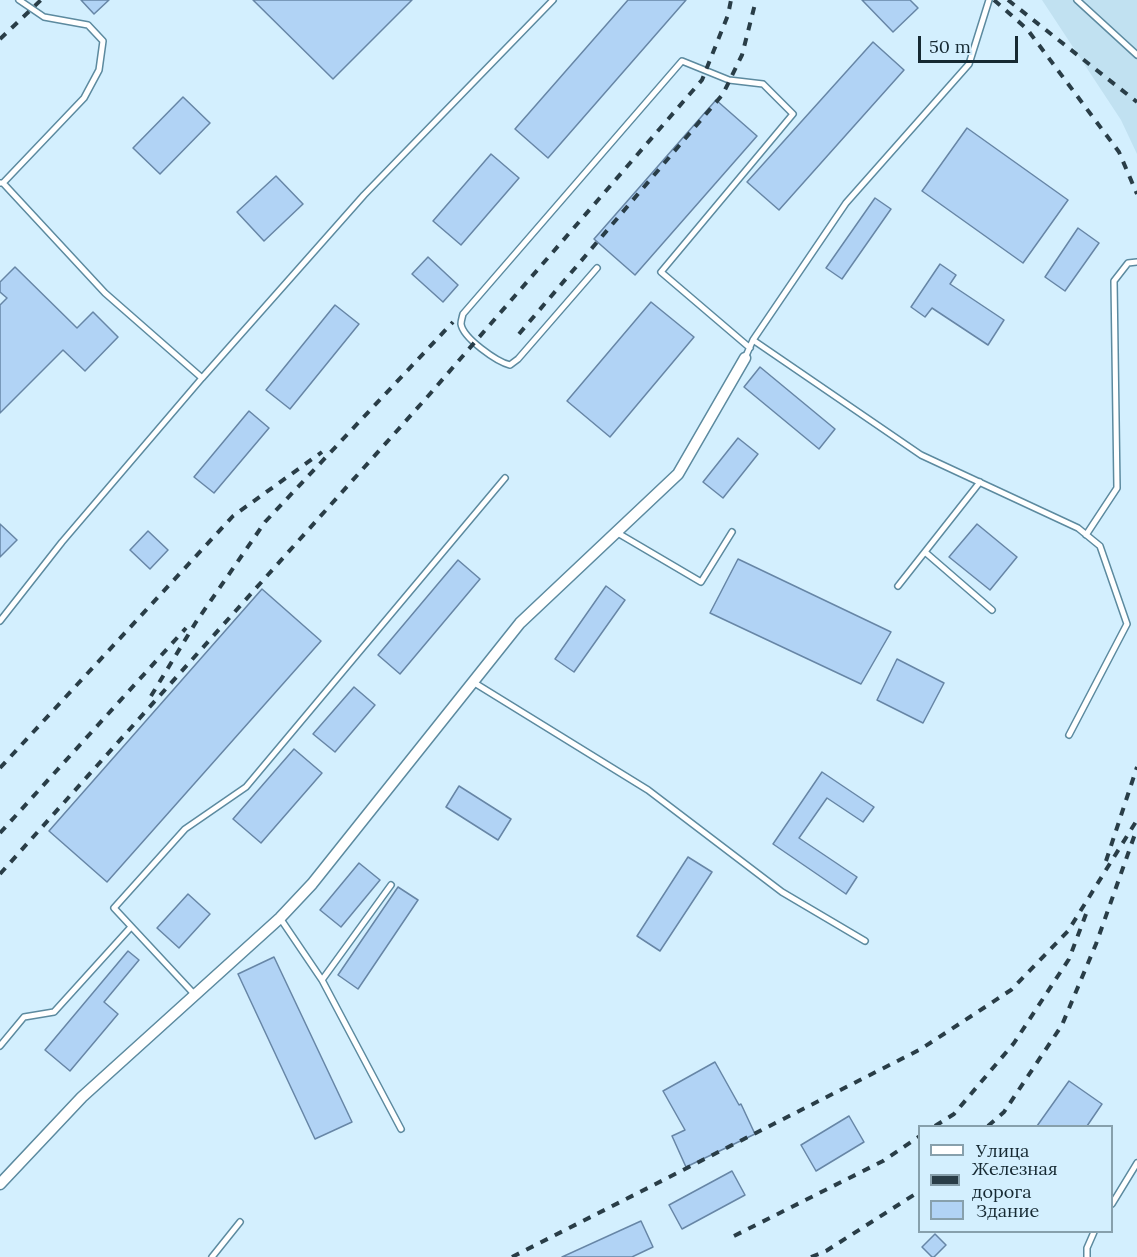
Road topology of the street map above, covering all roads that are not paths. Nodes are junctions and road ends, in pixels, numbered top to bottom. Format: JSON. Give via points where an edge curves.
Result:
{"nodes":[{"id":1,"x":19,"y":0,"type":"edge"},
{"id":2,"x":553,"y":0,"type":"edge"},
{"id":3,"x":989,"y":0,"type":"edge"},
{"id":4,"x":1077,"y":0,"type":"edge"},
{"id":5,"x":1137,"y":55,"type":"edge"},
{"id":6,"x":2,"y":183,"type":"edge"},
{"id":7,"x":1137,"y":262,"type":"edge"},
{"id":8,"x":597,"y":268,"type":"dead end"},
{"id":9,"x":753,"y":340,"type":"junction"},
{"id":10,"x":747,"y":353,"type":"junction"},
{"id":11,"x":202,"y":378,"type":"junction"},
{"id":12,"x":505,"y":478,"type":"dead end"},
{"id":13,"x":980,"y":482,"type":"junction"},
{"id":14,"x":616,"y":532,"type":"junction"},
{"id":15,"x":732,"y":532,"type":"dead end"},
{"id":16,"x":1086,"y":535,"type":"junction"},
{"id":17,"x":925,"y":552,"type":"junction"},
{"id":18,"x":898,"y":586,"type":"dead end"},
{"id":19,"x":992,"y":610,"type":"dead end"},
{"id":20,"x":0,"y":621,"type":"edge"},
{"id":21,"x":473,"y":682,"type":"junction"},
{"id":22,"x":1069,"y":735,"type":"dead end"},
{"id":23,"x":391,"y":885,"type":"dead end"},
{"id":24,"x":280,"y":918,"type":"junction"},
{"id":25,"x":131,"y":927,"type":"junction"},
{"id":26,"x":865,"y":941,"type":"dead end"},
{"id":27,"x":322,"y":980,"type":"junction"},
{"id":28,"x":195,"y":995,"type":"junction"},
{"id":29,"x":0,"y":1046,"type":"edge"},
{"id":30,"x":401,"y":1129,"type":"dead end"},
{"id":31,"x":1137,"y":1163,"type":"edge"},
{"id":32,"x":0,"y":1184,"type":"edge"},
{"id":33,"x":1113,"y":1202,"type":"edge"},
{"id":34,"x":240,"y":1222,"type":"dead end"},
{"id":35,"x":1094,"y":1233,"type":"edge"},
{"id":36,"x":212,"y":1257,"type":"edge"},
{"id":37,"x":1087,"y":1257,"type":"edge"}],
"edges":[{"from":1,"to":6,"type":"lane","via":[[44,17],[88,26],[103,41],[99,70],[84,98]]},
{"from":2,"to":11,"type":"lane","via":[[364,195]]},
{"from":3,"to":9,"type":"lane","via":[[969,64],[846,203]]},
{"from":4,"to":5,"type":"lane"},
{"from":6,"to":11,"type":"lane","via":[[105,293]]},
{"from":7,"to":16,"type":"lane","via":[[1128,263],[1114,281],[1117,488]]},
{"from":8,"to":10,"type":"lane","via":[[510,365],[501,363],[466,336],[461,325],[463,314],[682,61],[729,80],[763,84],[793,114],[661,272]]},
{"from":9,"to":10,"type":"lane"},
{"from":9,"to":13,"type":"lane","via":[[921,455]]},
{"from":10,"to":14,"type":"street","via":[[678,474]]},
{"from":11,"to":20,"type":"lane"},
{"from":12,"to":25,"type":"lane","via":[[246,787],[185,829],[114,908]]},
{"from":13,"to":16,"type":"lane"},
{"from":13,"to":17,"type":"lane"},
{"from":14,"to":15,"type":"lane","via":[[701,582]]},
{"from":14,"to":21,"type":"street","via":[[520,623]]},
{"from":16,"to":22,"type":"lane","via":[[1100,546],[1127,624]]},
{"from":17,"to":18,"type":"lane"},
{"from":17,"to":19,"type":"lane"},
{"from":21,"to":24,"type":"street","via":[[312,884]]},
{"from":21,"to":26,"type":"lane","via":[[648,790],[782,892]]},
{"from":23,"to":27,"type":"lane"},
{"from":24,"to":27,"type":"lane"},
{"from":24,"to":28,"type":"street"},
{"from":25,"to":28,"type":"lane"},
{"from":25,"to":29,"type":"lane","via":[[54,1012],[24,1017]]},
{"from":27,"to":30,"type":"lane"},
{"from":28,"to":32,"type":"street","via":[[82,1097]]},
{"from":31,"to":33,"type":"lane"},
{"from":34,"to":36,"type":"lane"},
{"from":35,"to":37,"type":"lane"}]}
